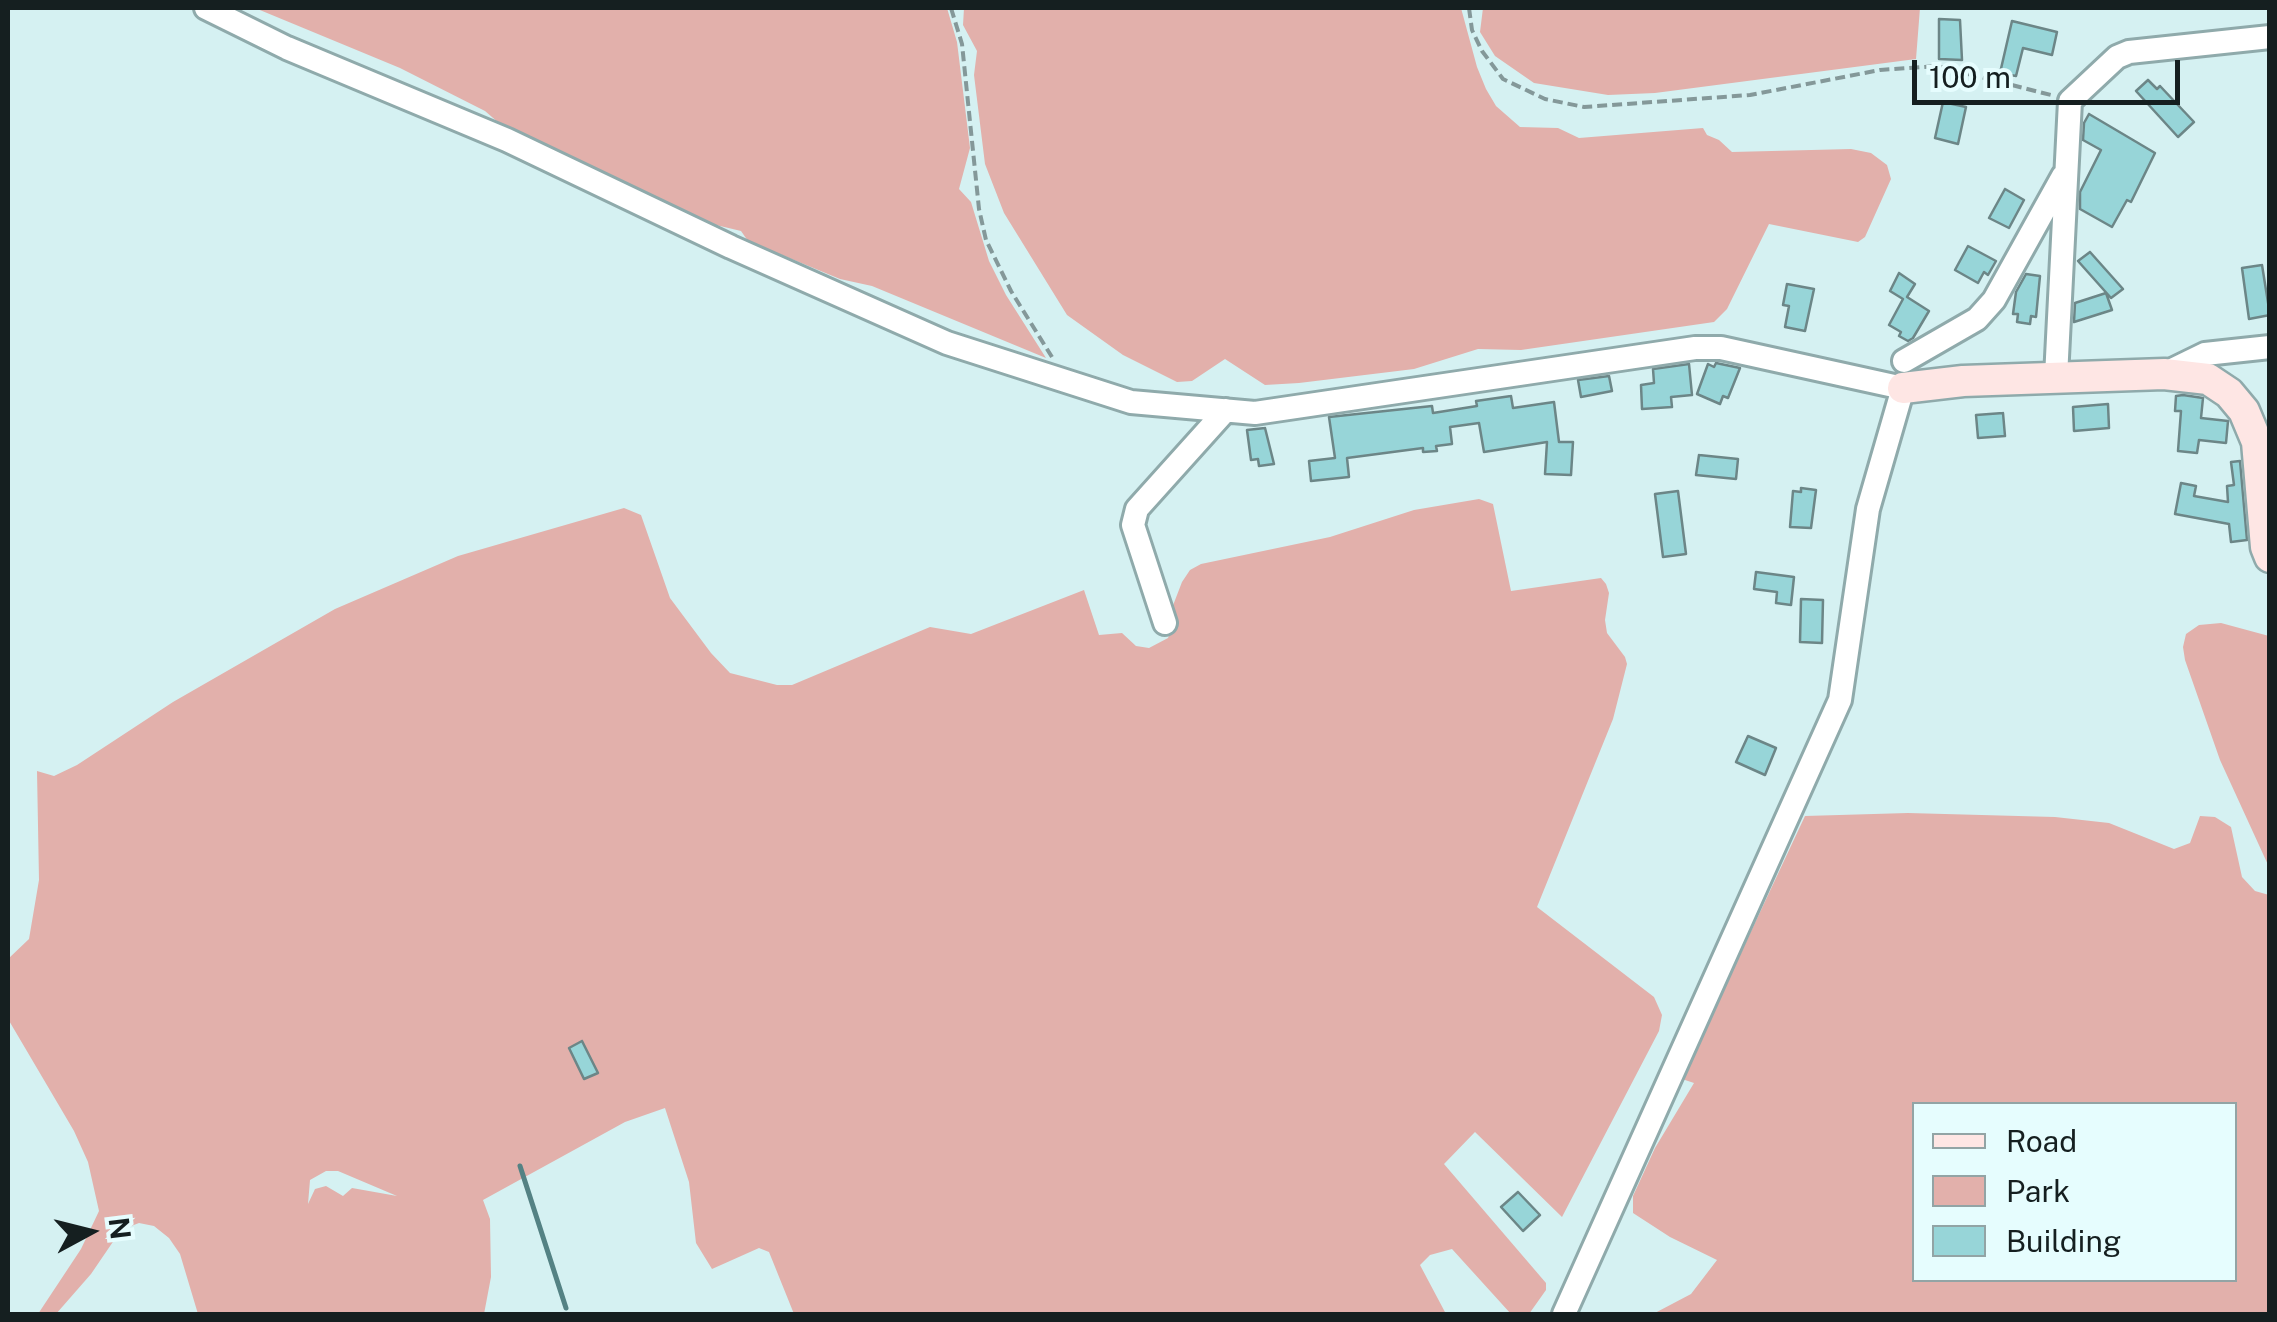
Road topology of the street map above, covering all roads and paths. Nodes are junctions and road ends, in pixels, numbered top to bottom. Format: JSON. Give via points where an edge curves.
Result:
{"nodes":[{"id":1,"x":206,"y":8,"type":"edge"},
{"id":2,"x":951,"y":8,"type":"edge"},
{"id":3,"x":1469,"y":8,"type":"edge"},
{"id":4,"x":2270,"y":37,"type":"edge"},
{"id":5,"x":2070,"y":100,"type":"junction"},
{"id":6,"x":2064,"y":173,"type":"junction"},
{"id":7,"x":2269,"y":346,"type":"edge"},
{"id":8,"x":2164,"y":374,"type":"junction"},
{"id":9,"x":1904,"y":375,"type":"junction"},
{"id":10,"x":2056,"y":377,"type":"junction"},
{"id":11,"x":1067,"y":381,"type":"junction"},
{"id":12,"x":1226,"y":410,"type":"junction"},
{"id":13,"x":2270,"y":556,"type":"edge"},
{"id":14,"x":1165,"y":624,"type":"dead end"},
{"id":15,"x":1564,"y":1314,"type":"edge"}],
"edges":[{"from":1,"to":11,"type":"street","via":[[947,343]]},
{"from":2,"to":11,"type":"path","via":[[962,44],[986,240]]},
{"from":3,"to":5,"type":"path","via":[[1482,51],[1503,79],[1545,99],[1584,107],[1750,95],[1937,66]]},
{"from":4,"to":5,"type":"street","via":[[2128,52]]},
{"from":5,"to":6,"type":"street"},
{"from":6,"to":9,"type":"street","via":[[1994,300]]},
{"from":6,"to":10,"type":"street"},
{"from":7,"to":8,"type":"street","via":[[2205,354]]},
{"from":8,"to":10,"type":"street"},
{"from":8,"to":13,"type":"street","via":[[2208,379],[2244,411],[2256,442]]},
{"from":9,"to":10,"type":"street"},
{"from":9,"to":12,"type":"street","via":[[1695,348],[1255,413]]},
{"from":9,"to":15,"type":"street","via":[[1868,508],[1840,700]]},
{"from":11,"to":12,"type":"street","via":[[1131,402]]},
{"from":12,"to":14,"type":"street","via":[[1137,509],[1133,524]]}]}
